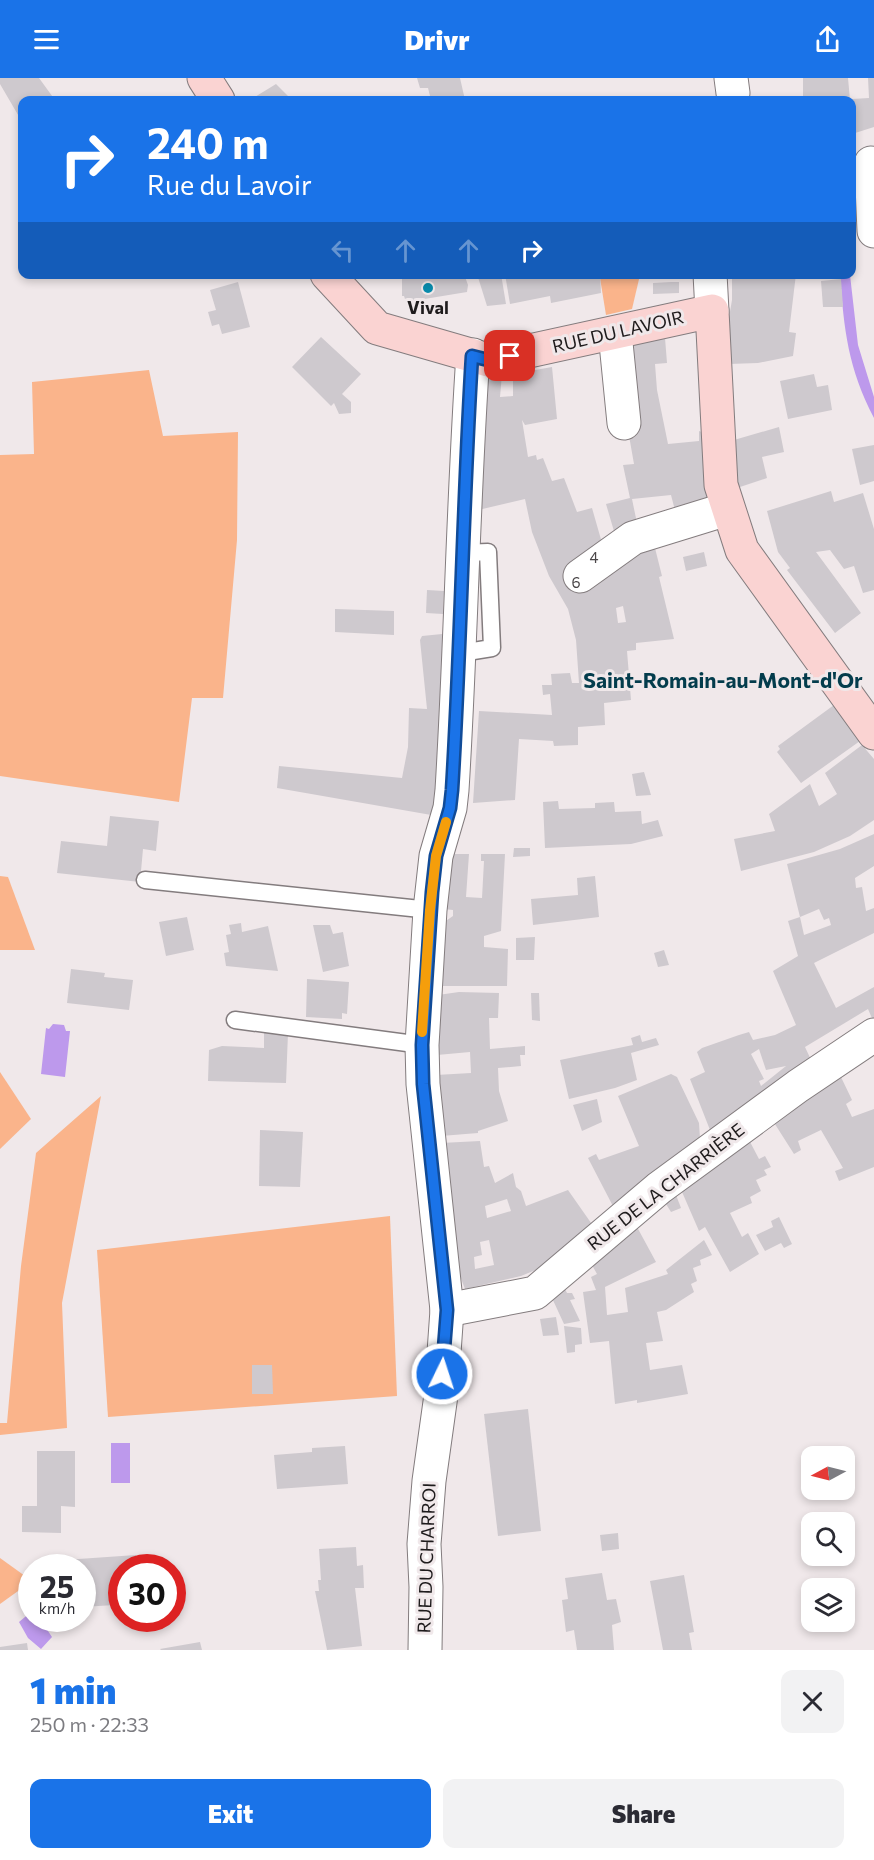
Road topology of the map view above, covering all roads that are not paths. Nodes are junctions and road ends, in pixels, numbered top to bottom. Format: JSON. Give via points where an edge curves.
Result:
{"nodes":[{"id":1,"x":204,"y":78,"type":"edge"},
{"id":2,"x":215,"y":96,"type":"edge"},
{"id":3,"x":866,"y":161,"type":"edge"},
{"id":4,"x":874,"y":231,"type":"edge"},
{"id":5,"x":332,"y":279,"type":"edge"},
{"id":6,"x":710,"y":279,"type":"edge"},
{"id":7,"x":712,"y":311,"type":"junction"},
{"id":8,"x":615,"y":333,"type":"junction"},
{"id":9,"x":480,"y":358,"type":"junction"},
{"id":10,"x":624,"y":423,"type":"dead end"},
{"id":11,"x":727,"y":509,"type":"junction"},
{"id":12,"x":580,"y":576,"type":"dead end"},
{"id":13,"x":874,"y":733,"type":"edge"},
{"id":14,"x":145,"y":880,"type":"dead end"},
{"id":15,"x":430,"y":910,"type":"junction"},
{"id":16,"x":235,"y":1020,"type":"dead end"},
{"id":17,"x":874,"y":1035,"type":"edge"},
{"id":18,"x":422,"y":1045,"type":"junction"},
{"id":19,"x":447,"y":1310,"type":"junction"},
{"id":20,"x":424,"y":1650,"type":"edge"}],
"edges":[{"from":1,"to":2,"type":"main road"},
{"from":3,"to":4,"type":"street"},
{"from":5,"to":9,"type":"main road","via":[[377,328]]},
{"from":6,"to":7,"type":"street"},
{"from":7,"to":8,"type":"main road","name":"RUE DU LAVOIR"},
{"from":7,"to":11,"type":"main road","via":[[721,485]]},
{"from":8,"to":9,"type":"main road","name":"RUE DU LAVOIR"},
{"from":8,"to":10,"type":"street"},
{"from":9,"to":15,"type":"street","name":"RUE DU CHARROI","via":[[463,488],[460,653],[450,808],[436,856]]},
{"from":11,"to":12,"type":"street","via":[[633,538]]},
{"from":11,"to":13,"type":"main road","via":[[742,549]]},
{"from":14,"to":15,"type":"lane"},
{"from":15,"to":18,"type":"street","name":"RUE DU CHARROI"},
{"from":16,"to":18,"type":"lane"},
{"from":17,"to":19,"type":"street","name":"RUE DE LA CHARRIÈRE","via":[[659,1188],[535,1293]]},
{"from":18,"to":19,"type":"street","name":"RUE DU CHARROI"},
{"from":19,"to":20,"type":"street","name":"RUE DU CHARROI","via":[[424,1545]]}]}
